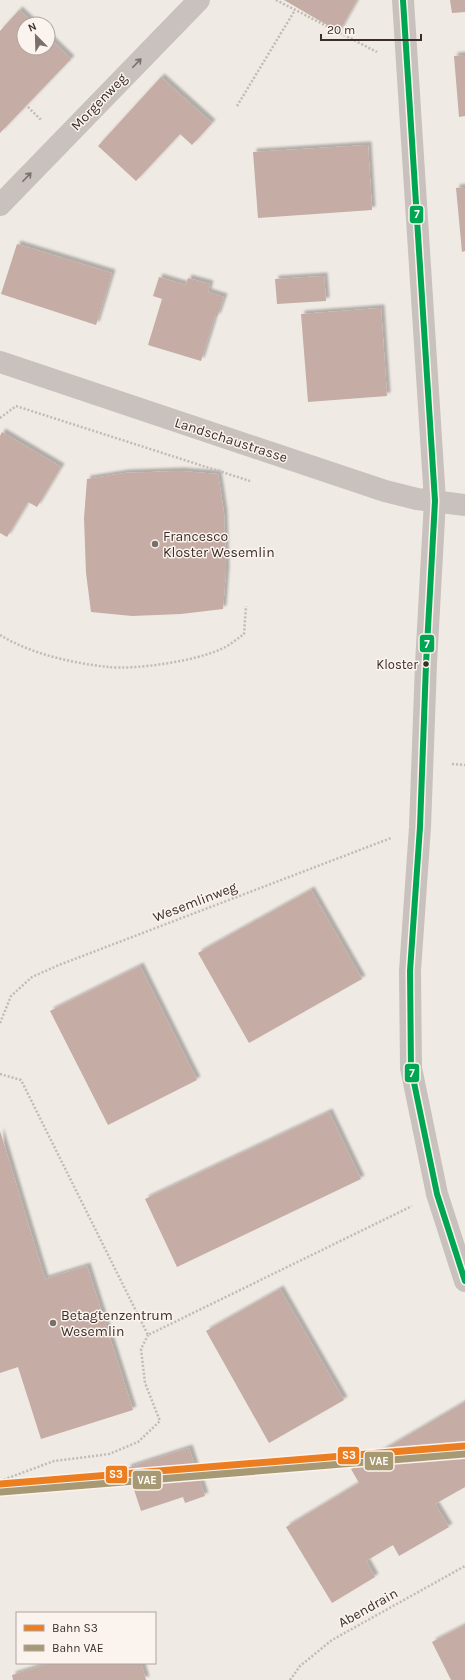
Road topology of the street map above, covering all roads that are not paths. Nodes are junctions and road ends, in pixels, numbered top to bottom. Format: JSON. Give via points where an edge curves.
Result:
{"nodes":[{"id":1,"x":198,"y":0,"type":"edge"},
{"id":2,"x":403,"y":0,"type":"edge"},
{"id":3,"x":0,"y":205,"type":"edge"},
{"id":4,"x":0,"y":362,"type":"edge"},
{"id":5,"x":435,"y":501,"type":"junction"},
{"id":6,"x":465,"y":505,"type":"edge"},
{"id":7,"x":465,"y":1281,"type":"edge"}],
"edges":[{"from":3,"to":1,"type":"street","name":"Morgenweg","one_way":true},
{"from":2,"to":5,"type":"street"},
{"from":4,"to":5,"type":"street","name":"Landschaustrasse","via":[[385,491]]},
{"from":5,"to":6,"type":"street","name":"Landschaustrasse"},
{"from":5,"to":7,"type":"street","via":[[420,827],[410,971],[411,1068],[438,1194]]}]}
